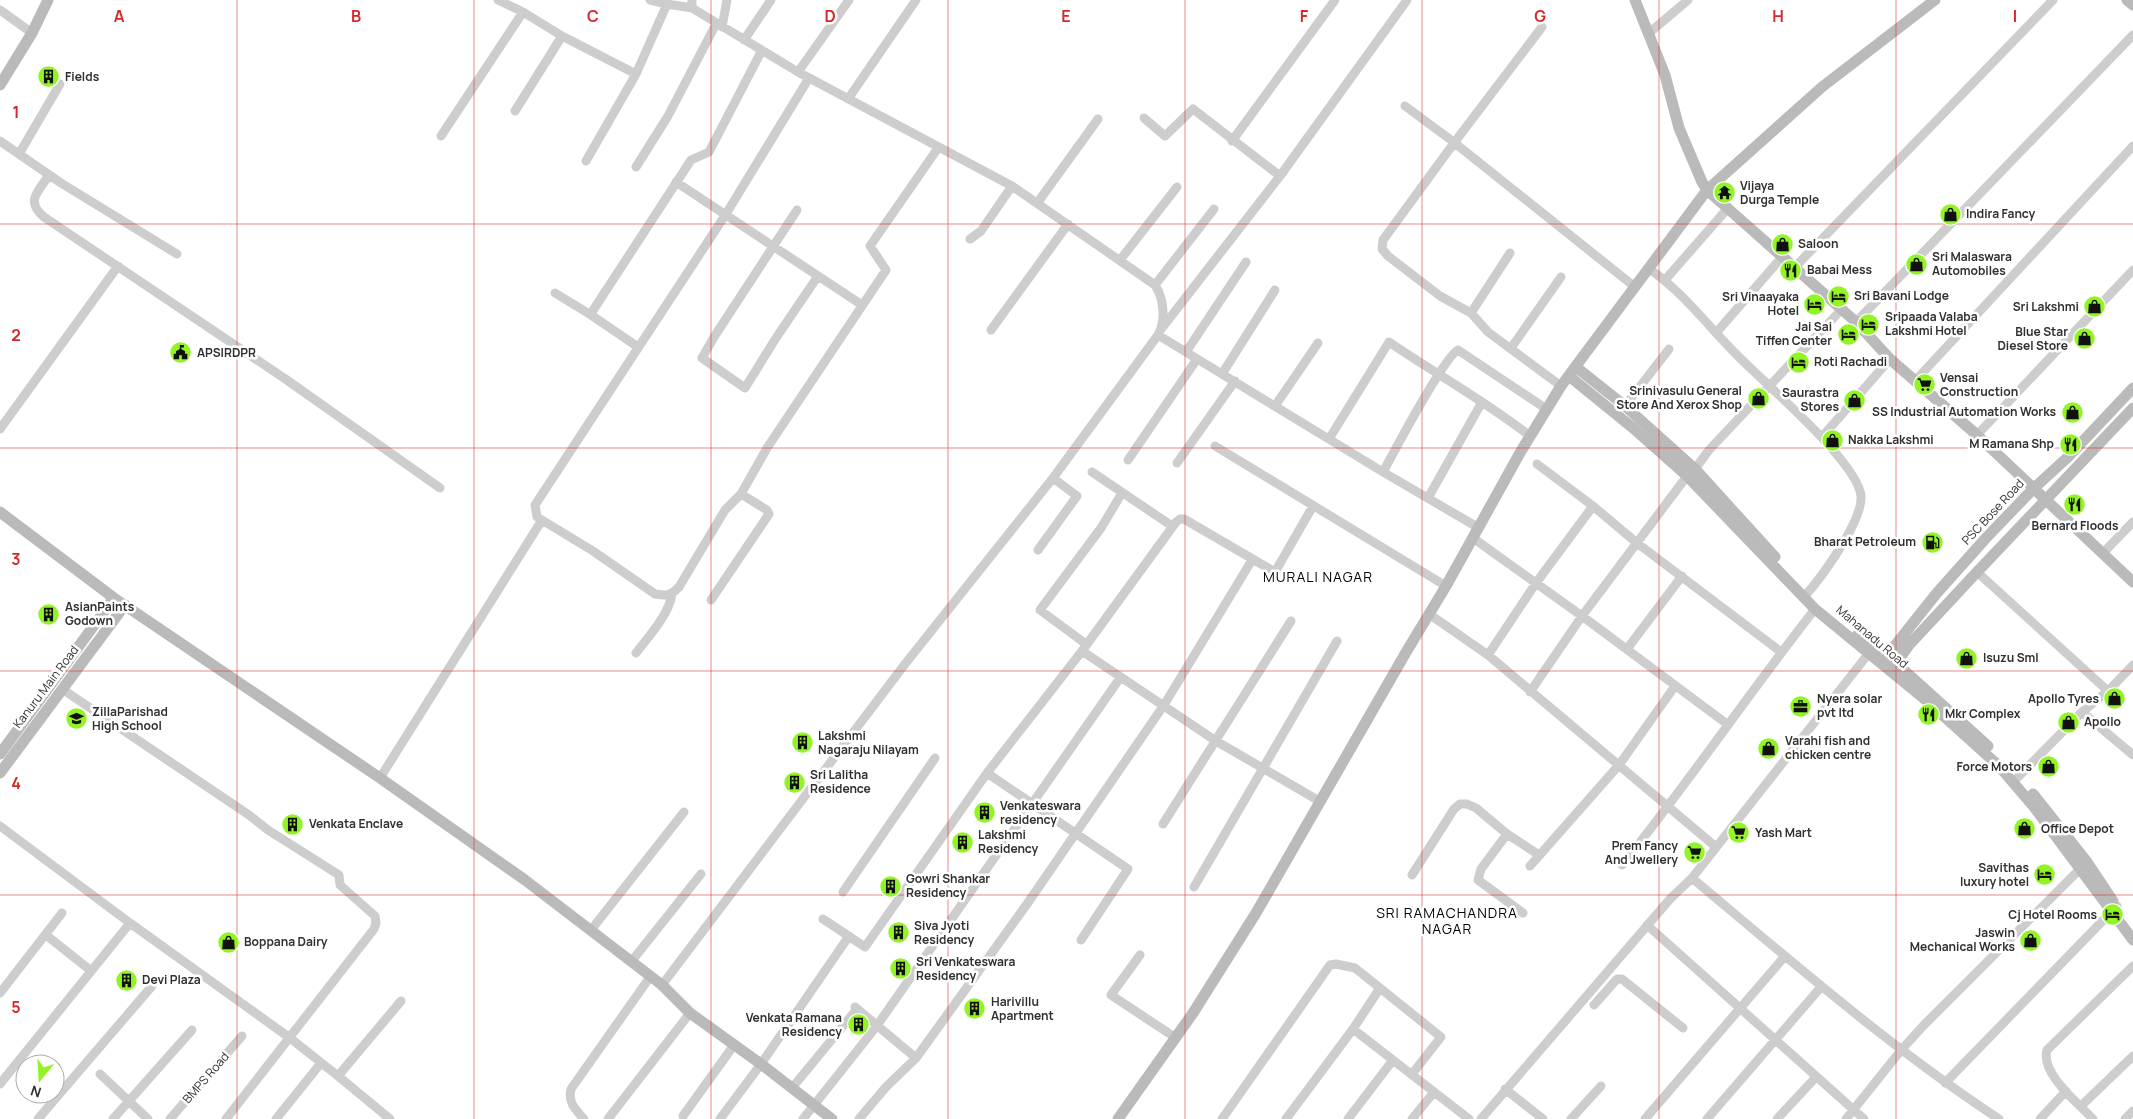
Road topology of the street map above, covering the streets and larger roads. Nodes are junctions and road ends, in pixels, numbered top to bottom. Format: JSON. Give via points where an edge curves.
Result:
{"nodes":[{"id":1,"x":48,"y":0,"type":"edge"},
{"id":2,"x":498,"y":0,"type":"edge"},
{"id":3,"x":650,"y":0,"type":"edge"},
{"id":4,"x":727,"y":0,"type":"edge"},
{"id":5,"x":771,"y":0,"type":"edge"},
{"id":6,"x":849,"y":0,"type":"edge"},
{"id":7,"x":916,"y":0,"type":"edge"},
{"id":8,"x":1336,"y":0,"type":"edge"},
{"id":9,"x":1407,"y":0,"type":"edge"},
{"id":10,"x":1635,"y":0,"type":"edge"},
{"id":11,"x":1688,"y":0,"type":"edge"},
{"id":12,"x":1935,"y":0,"type":"edge"},
{"id":13,"x":2053,"y":0,"type":"edge"},
{"id":14,"x":2127,"y":0,"type":"edge"},
{"id":15,"x":667,"y":4,"type":"junction"},
{"id":16,"x":692,"y":4,"type":"edge"},
{"id":17,"x":2133,"y":5,"type":"edge"},
{"id":18,"x":0,"y":10,"type":"edge"},
{"id":19,"x":524,"y":12,"type":"junction"},
{"id":20,"x":719,"y":26,"type":"junction"},
{"id":21,"x":1542,"y":26,"type":"dead end"},
{"id":22,"x":32,"y":33,"type":"junction"},
{"id":23,"x":1649,"y":33,"type":"junction"},
{"id":24,"x":2133,"y":35,"type":"edge"},
{"id":25,"x":562,"y":36,"type":"junction"},
{"id":26,"x":744,"y":40,"type":"junction"},
{"id":27,"x":762,"y":50,"type":"junction"},
{"id":28,"x":798,"y":72,"type":"junction"},
{"id":29,"x":636,"y":74,"type":"junction"},
{"id":30,"x":808,"y":78,"type":"junction"},
{"id":31,"x":60,"y":84,"type":"dead end"},
{"id":32,"x":0,"y":85,"type":"edge"},
{"id":33,"x":848,"y":99,"type":"junction"},
{"id":34,"x":1405,"y":106,"type":"dead end"},
{"id":35,"x":515,"y":111,"type":"dead end"},
{"id":36,"x":1144,"y":118,"type":"dead end"},
{"id":37,"x":1098,"y":119,"type":"dead end"},
{"id":38,"x":441,"y":136,"type":"dead end"},
{"id":39,"x":0,"y":141,"type":"edge"},
{"id":40,"x":1232,"y":141,"type":"junction"},
{"id":41,"x":1454,"y":143,"type":"junction"},
{"id":42,"x":2133,"y":146,"type":"edge"},
{"id":43,"x":938,"y":148,"type":"junction"},
{"id":44,"x":19,"y":154,"type":"junction"},
{"id":45,"x":586,"y":161,"type":"dead end"},
{"id":46,"x":636,"y":167,"type":"dead end"},
{"id":47,"x":49,"y":175,"type":"junction"},
{"id":48,"x":1280,"y":176,"type":"junction"},
{"id":49,"x":676,"y":182,"type":"junction"},
{"id":50,"x":1012,"y":186,"type":"junction"},
{"id":51,"x":1177,"y":187,"type":"dead end"},
{"id":52,"x":1707,"y":190,"type":"junction"},
{"id":53,"x":1038,"y":202,"type":"junction"},
{"id":54,"x":1728,"y":208,"type":"junction"},
{"id":55,"x":797,"y":210,"type":"dead end"},
{"id":56,"x":1214,"y":210,"type":"dead end"},
{"id":57,"x":726,"y":214,"type":"junction"},
{"id":58,"x":1068,"y":224,"type":"junction"},
{"id":59,"x":970,"y":239,"type":"dead end"},
{"id":60,"x":772,"y":247,"type":"junction"},
{"id":61,"x":1510,"y":253,"type":"dead end"},
{"id":62,"x":177,"y":254,"type":"dead end"},
{"id":63,"x":1782,"y":258,"type":"junction"},
{"id":64,"x":1120,"y":260,"type":"junction"},
{"id":65,"x":1246,"y":262,"type":"dead end"},
{"id":66,"x":118,"y":266,"type":"junction"},
{"id":67,"x":1795,"y":267,"type":"junction"},
{"id":68,"x":1650,"y":269,"type":"junction"},
{"id":69,"x":2133,"y":270,"type":"edge"},
{"id":70,"x":818,"y":276,"type":"junction"},
{"id":71,"x":1561,"y":277,"type":"dead end"},
{"id":72,"x":1663,"y":279,"type":"junction"},
{"id":73,"x":1155,"y":285,"type":"junction"},
{"id":74,"x":1635,"y":287,"type":"junction"},
{"id":75,"x":1275,"y":290,"type":"dead end"},
{"id":76,"x":555,"y":292,"type":"dead end"},
{"id":77,"x":862,"y":305,"type":"junction"},
{"id":78,"x":1841,"y":310,"type":"junction"},
{"id":79,"x":1471,"y":314,"type":"junction"},
{"id":80,"x":591,"y":315,"type":"junction"},
{"id":81,"x":1856,"y":322,"type":"junction"},
{"id":82,"x":991,"y":330,"type":"dead end"},
{"id":83,"x":1160,"y":332,"type":"junction"},
{"id":84,"x":1716,"y":333,"type":"junction"},
{"id":85,"x":1318,"y":343,"type":"dead end"},
{"id":86,"x":638,"y":346,"type":"junction"},
{"id":87,"x":1510,"y":348,"type":"junction"},
{"id":88,"x":1669,"y":348,"type":"dead end"},
{"id":89,"x":1186,"y":352,"type":"junction"},
{"id":90,"x":1197,"y":359,"type":"junction"},
{"id":91,"x":1890,"y":359,"type":"junction"},
{"id":92,"x":1572,"y":372,"type":"junction"},
{"id":93,"x":1222,"y":374,"type":"junction"},
{"id":94,"x":1438,"y":376,"type":"junction"},
{"id":95,"x":1235,"y":381,"type":"junction"},
{"id":96,"x":1915,"y":381,"type":"junction"},
{"id":97,"x":1561,"y":386,"type":"junction"},
{"id":98,"x":1770,"y":387,"type":"junction"},
{"id":99,"x":2133,"y":388,"type":"edge"},
{"id":100,"x":1482,"y":402,"type":"junction"},
{"id":101,"x":1275,"y":406,"type":"junction"},
{"id":102,"x":1625,"y":406,"type":"junction"},
{"id":103,"x":2133,"y":408,"type":"edge"},
{"id":104,"x":1546,"y":411,"type":"junction"},
{"id":105,"x":0,"y":429,"type":"edge"},
{"id":106,"x":1977,"y":435,"type":"junction"},
{"id":107,"x":1530,"y":436,"type":"junction"},
{"id":108,"x":1822,"y":438,"type":"junction"},
{"id":109,"x":1329,"y":439,"type":"junction"},
{"id":110,"x":1215,"y":446,"type":"dead end"},
{"id":111,"x":1128,"y":460,"type":"dead end"},
{"id":112,"x":1178,"y":463,"type":"dead end"},
{"id":113,"x":1536,"y":464,"type":"dead end"},
{"id":114,"x":1092,"y":472,"type":"dead end"},
{"id":115,"x":1383,"y":472,"type":"junction"},
{"id":116,"x":1691,"y":473,"type":"junction"},
{"id":117,"x":1053,"y":478,"type":"junction"},
{"id":118,"x":440,"y":488,"type":"dead end"},
{"id":119,"x":2033,"y":489,"type":"junction"},
{"id":120,"x":741,"y":494,"type":"junction"},
{"id":121,"x":1122,"y":494,"type":"junction"},
{"id":122,"x":1428,"y":498,"type":"junction"},
{"id":123,"x":2045,"y":500,"type":"junction"},
{"id":124,"x":1313,"y":506,"type":"junction"},
{"id":125,"x":1593,"y":506,"type":"junction"},
{"id":126,"x":0,"y":512,"type":"edge"},
{"id":127,"x":542,"y":520,"type":"junction"},
{"id":128,"x":2133,"y":522,"type":"edge"},
{"id":129,"x":1172,"y":526,"type":"junction"},
{"id":130,"x":1479,"y":528,"type":"junction"},
{"id":131,"x":1473,"y":538,"type":"junction"},
{"id":132,"x":1637,"y":543,"type":"junction"},
{"id":133,"x":1038,"y":550,"type":"dead end"},
{"id":134,"x":2102,"y":554,"type":"junction"},
{"id":135,"x":1252,"y":560,"type":"junction"},
{"id":136,"x":1977,"y":572,"type":"junction"},
{"id":137,"x":1682,"y":576,"type":"junction"},
{"id":138,"x":2133,"y":582,"type":"edge"},
{"id":139,"x":1536,"y":583,"type":"junction"},
{"id":140,"x":1446,"y":586,"type":"junction"},
{"id":141,"x":672,"y":594,"type":"junction"},
{"id":142,"x":1806,"y":595,"type":"junction"},
{"id":143,"x":114,"y":598,"type":"junction"},
{"id":144,"x":711,"y":600,"type":"dead end"},
{"id":145,"x":125,"y":605,"type":"junction"},
{"id":146,"x":1815,"y":608,"type":"junction"},
{"id":147,"x":1582,"y":616,"type":"junction"},
{"id":148,"x":1433,"y":617,"type":"junction"},
{"id":149,"x":1291,"y":621,"type":"dead end"},
{"id":150,"x":1336,"y":641,"type":"dead end"},
{"id":151,"x":1084,"y":647,"type":"junction"},
{"id":152,"x":1627,"y":649,"type":"junction"},
{"id":153,"x":1781,"y":652,"type":"junction"},
{"id":154,"x":636,"y":653,"type":"dead end"},
{"id":155,"x":1869,"y":653,"type":"junction"},
{"id":156,"x":1488,"y":655,"type":"junction"},
{"id":157,"x":1888,"y":663,"type":"junction"},
{"id":158,"x":2133,"y":665,"type":"edge"},
{"id":159,"x":1120,"y":678,"type":"junction"},
{"id":160,"x":1675,"y":686,"type":"junction"},
{"id":161,"x":62,"y":689,"type":"junction"},
{"id":162,"x":2108,"y":691,"type":"junction"},
{"id":163,"x":1530,"y":692,"type":"junction"},
{"id":164,"x":1164,"y":705,"type":"junction"},
{"id":165,"x":2082,"y":712,"type":"junction"},
{"id":166,"x":1727,"y":724,"type":"junction"},
{"id":167,"x":20,"y":735,"type":"junction"},
{"id":168,"x":1216,"y":741,"type":"junction"},
{"id":169,"x":0,"y":754,"type":"edge"},
{"id":170,"x":2133,"y":755,"type":"edge"},
{"id":171,"x":935,"y":758,"type":"dead end"},
{"id":172,"x":1619,"y":765,"type":"junction"},
{"id":173,"x":1262,"y":768,"type":"junction"},
{"id":174,"x":0,"y":773,"type":"edge"},
{"id":175,"x":987,"y":773,"type":"junction"},
{"id":176,"x":2018,"y":777,"type":"junction"},
{"id":177,"x":380,"y":778,"type":"junction"},
{"id":178,"x":1321,"y":802,"type":"junction"},
{"id":179,"x":1033,"y":804,"type":"junction"},
{"id":180,"x":1668,"y":808,"type":"junction"},
{"id":181,"x":684,"y":812,"type":"dead end"},
{"id":182,"x":1164,"y":824,"type":"dead end"},
{"id":183,"x":0,"y":826,"type":"edge"},
{"id":184,"x":1074,"y":833,"type":"junction"},
{"id":185,"x":1507,"y":834,"type":"junction"},
{"id":186,"x":1716,"y":847,"type":"junction"},
{"id":187,"x":1539,"y":855,"type":"junction"},
{"id":188,"x":1622,"y":865,"type":"dead end"},
{"id":189,"x":1530,"y":866,"type":"dead end"},
{"id":190,"x":2084,"y":866,"type":"junction"},
{"id":191,"x":701,"y":874,"type":"dead end"},
{"id":192,"x":1412,"y":875,"type":"dead end"},
{"id":193,"x":1692,"y":878,"type":"junction"},
{"id":194,"x":1194,"y":887,"type":"dead end"},
{"id":195,"x":843,"y":892,"type":"dead end"},
{"id":196,"x":2114,"y":908,"type":"junction"},
{"id":197,"x":62,"y":913,"type":"dead end"},
{"id":198,"x":1523,"y":913,"type":"dead end"},
{"id":199,"x":824,"y":919,"type":"dead end"},
{"id":200,"x":130,"y":923,"type":"junction"},
{"id":201,"x":1647,"y":925,"type":"junction"},
{"id":202,"x":2133,"y":929,"type":"edge"},
{"id":203,"x":591,"y":930,"type":"junction"},
{"id":204,"x":46,"y":935,"type":"junction"},
{"id":205,"x":849,"y":936,"type":"junction"},
{"id":206,"x":1082,"y":940,"type":"dead end"},
{"id":207,"x":2133,"y":940,"type":"edge"},
{"id":208,"x":1140,"y":955,"type":"dead end"},
{"id":209,"x":1786,"y":956,"type":"junction"},
{"id":210,"x":631,"y":962,"type":"junction"},
{"id":211,"x":2133,"y":966,"type":"edge"},
{"id":212,"x":90,"y":970,"type":"junction"},
{"id":213,"x":1604,"y":975,"type":"junction"},
{"id":214,"x":650,"y":977,"type":"junction"},
{"id":215,"x":1613,"y":983,"type":"junction"},
{"id":216,"x":662,"y":985,"type":"junction"},
{"id":217,"x":152,"y":986,"type":"dead end"},
{"id":218,"x":1594,"y":986,"type":"junction"},
{"id":219,"x":1821,"y":987,"type":"junction"},
{"id":220,"x":1380,"y":988,"type":"junction"},
{"id":221,"x":0,"y":993,"type":"edge"},
{"id":222,"x":1588,"y":994,"type":"junction"},
{"id":223,"x":1598,"y":1000,"type":"junction"},
{"id":224,"x":401,"y":1002,"type":"dead end"},
{"id":225,"x":1739,"y":1008,"type":"junction"},
{"id":226,"x":690,"y":1013,"type":"junction"},
{"id":227,"x":876,"y":1027,"type":"junction"},
{"id":228,"x":1683,"y":1028,"type":"dead end"},
{"id":229,"x":1353,"y":1029,"type":"junction"},
{"id":230,"x":192,"y":1030,"type":"dead end"},
{"id":231,"x":242,"y":1036,"type":"dead end"},
{"id":232,"x":290,"y":1038,"type":"junction"},
{"id":233,"x":1176,"y":1038,"type":"junction"},
{"id":234,"x":1776,"y":1040,"type":"junction"},
{"id":235,"x":734,"y":1045,"type":"junction"},
{"id":236,"x":1902,"y":1049,"type":"junction"},
{"id":237,"x":24,"y":1054,"type":"edge"},
{"id":238,"x":2133,"y":1056,"type":"edge"},
{"id":239,"x":916,"y":1058,"type":"junction"},
{"id":240,"x":1393,"y":1060,"type":"junction"},
{"id":241,"x":321,"y":1063,"type":"junction"},
{"id":242,"x":761,"y":1064,"type":"junction"},
{"id":243,"x":15,"y":1065,"type":"edge"},
{"id":244,"x":100,"y":1074,"type":"dead end"},
{"id":245,"x":1412,"y":1074,"type":"junction"},
{"id":246,"x":338,"y":1076,"type":"junction"},
{"id":247,"x":1816,"y":1077,"type":"junction"},
{"id":248,"x":1945,"y":1083,"type":"junction"},
{"id":249,"x":0,"y":1084,"type":"edge"},
{"id":250,"x":65,"y":1085,"type":"edge"},
{"id":251,"x":1601,"y":1086,"type":"dead end"},
{"id":252,"x":792,"y":1088,"type":"junction"},
{"id":253,"x":1505,"y":1089,"type":"junction"},
{"id":254,"x":2066,"y":1091,"type":"junction"},
{"id":255,"x":1434,"y":1092,"type":"junction"},
{"id":256,"x":129,"y":1101,"type":"junction"},
{"id":257,"x":49,"y":1104,"type":"edge"},
{"id":258,"x":814,"y":1104,"type":"junction"},
{"id":259,"x":2081,"y":1106,"type":"junction"},
{"id":260,"x":1854,"y":1110,"type":"junction"},
{"id":261,"x":378,"y":1111,"type":"junction"},
{"id":262,"x":2133,"y":1111,"type":"edge"},
{"id":263,"x":683,"y":1116,"type":"dead end"},
{"id":264,"x":38,"y":1119,"type":"edge"},
{"id":265,"x":113,"y":1119,"type":"edge"},
{"id":266,"x":148,"y":1119,"type":"edge"},
{"id":267,"x":170,"y":1119,"type":"edge"},
{"id":268,"x":226,"y":1119,"type":"edge"},
{"id":269,"x":276,"y":1119,"type":"edge"},
{"id":270,"x":371,"y":1119,"type":"edge"},
{"id":271,"x":390,"y":1119,"type":"edge"},
{"id":272,"x":584,"y":1119,"type":"edge"},
{"id":273,"x":608,"y":1119,"type":"edge"},
{"id":274,"x":720,"y":1119,"type":"edge"},
{"id":275,"x":803,"y":1119,"type":"edge"},
{"id":276,"x":832,"y":1119,"type":"edge"},
{"id":277,"x":859,"y":1119,"type":"edge"},
{"id":278,"x":1118,"y":1119,"type":"edge"},
{"id":279,"x":1222,"y":1119,"type":"edge"},
{"id":280,"x":1286,"y":1119,"type":"edge"},
{"id":281,"x":1348,"y":1119,"type":"edge"},
{"id":282,"x":1412,"y":1119,"type":"edge"},
{"id":283,"x":1469,"y":1119,"type":"edge"},
{"id":284,"x":1480,"y":1119,"type":"edge"},
{"id":285,"x":1543,"y":1119,"type":"edge"},
{"id":286,"x":1571,"y":1119,"type":"edge"},
{"id":287,"x":1645,"y":1119,"type":"edge"},
{"id":288,"x":1707,"y":1119,"type":"edge"},
{"id":289,"x":1777,"y":1119,"type":"edge"},
{"id":290,"x":1846,"y":1119,"type":"edge"},
{"id":291,"x":1864,"y":1119,"type":"edge"},
{"id":292,"x":1999,"y":1119,"type":"edge"},
{"id":293,"x":2040,"y":1119,"type":"edge"},
{"id":294,"x":2093,"y":1119,"type":"edge"},
{"id":295,"x":2125,"y":1119,"type":"edge"}],
"edges":[{"from":1,"to":22,"type":"street"},
{"from":2,"to":19,"type":"street"},
{"from":3,"to":15,"type":"street"},
{"from":4,"to":20,"type":"street"},
{"from":5,"to":26,"type":"street"},
{"from":6,"to":28,"type":"street"},
{"from":7,"to":33,"type":"street"},
{"from":8,"to":40,"type":"street"},
{"from":9,"to":48,"type":"street"},
{"from":10,"to":23,"type":"street"},
{"from":11,"to":23,"type":"street"},
{"from":12,"to":52,"type":"street","via":[[1822,87]]},
{"from":13,"to":67,"type":"street"},
{"from":14,"to":17,"type":"street"},
{"from":15,"to":16,"type":"street"},
{"from":15,"to":29,"type":"street"},
{"from":16,"to":20,"type":"street"},
{"from":18,"to":22,"type":"street"},
{"from":19,"to":25,"type":"street"},
{"from":19,"to":38,"type":"street"},
{"from":20,"to":26,"type":"street"},
{"from":20,"to":46,"type":"street"},
{"from":21,"to":41,"type":"street"},
{"from":22,"to":32,"type":"street"},
{"from":23,"to":52,"type":"street","via":[[1665,75],[1679,128]]},
{"from":24,"to":81,"type":"street"},
{"from":25,"to":29,"type":"street"},
{"from":25,"to":35,"type":"street"},
{"from":26,"to":27,"type":"street"},
{"from":27,"to":28,"type":"street"},
{"from":27,"to":49,"type":"street","via":[[709,152],[691,160]]},
{"from":28,"to":30,"type":"street"},
{"from":29,"to":45,"type":"street"},
{"from":30,"to":33,"type":"street"},
{"from":30,"to":57,"type":"street"},
{"from":31,"to":44,"type":"street"},
{"from":33,"to":43,"type":"street"},
{"from":34,"to":41,"type":"street"},
{"from":36,"to":40,"type":"street","via":[[1165,136],[1192,109]]},
{"from":37,"to":53,"type":"street"},
{"from":39,"to":44,"type":"street"},
{"from":40,"to":48,"type":"street"},
{"from":41,"to":74,"type":"street"},
{"from":41,"to":79,"type":"street","via":[[1383,240],[1382,250],[1440,296]]},
{"from":42,"to":96,"type":"street"},
{"from":43,"to":50,"type":"street"},
{"from":43,"to":77,"type":"street","via":[[870,246],[886,270]]},
{"from":44,"to":47,"type":"street"},
{"from":47,"to":62,"type":"street"},
{"from":47,"to":66,"type":"street","via":[[33,201],[34,207],[61,230]]},
{"from":48,"to":83,"type":"street"},
{"from":49,"to":57,"type":"street"},
{"from":49,"to":80,"type":"street"},
{"from":50,"to":53,"type":"street"},
{"from":50,"to":59,"type":"street","via":[[981,231]]},
{"from":51,"to":64,"type":"street"},
{"from":52,"to":54,"type":"street"},
{"from":52,"to":68,"type":"street"},
{"from":53,"to":58,"type":"street"},
{"from":54,"to":63,"type":"street"},
{"from":54,"to":72,"type":"street"},
{"from":55,"to":60,"type":"street"},
{"from":56,"to":73,"type":"street"},
{"from":57,"to":60,"type":"street"},
{"from":57,"to":86,"type":"street"},
{"from":58,"to":64,"type":"street"},
{"from":58,"to":82,"type":"street"},
{"from":60,"to":70,"type":"street"},
{"from":60,"to":70,"type":"street","via":[[702,358],[745,388]]},
{"from":61,"to":79,"type":"street"},
{"from":63,"to":67,"type":"street"},
{"from":63,"to":84,"type":"street"},
{"from":64,"to":73,"type":"street"},
{"from":65,"to":89,"type":"street"},
{"from":66,"to":105,"type":"street"},
{"from":66,"to":118,"type":"street"},
{"from":67,"to":78,"type":"street"},
{"from":68,"to":72,"type":"street"},
{"from":68,"to":74,"type":"street"},
{"from":69,"to":106,"type":"street"},
{"from":70,"to":77,"type":"street"},
{"from":71,"to":87,"type":"street"},
{"from":72,"to":84,"type":"street"},
{"from":73,"to":83,"type":"street","via":[[1163,304]]},
{"from":74,"to":92,"type":"street"},
{"from":75,"to":93,"type":"street"},
{"from":76,"to":80,"type":"street"},
{"from":77,"to":120,"type":"street","via":[[767,448]]},
{"from":78,"to":81,"type":"street"},
{"from":78,"to":98,"type":"street"},
{"from":79,"to":87,"type":"street"},
{"from":80,"to":86,"type":"street"},
{"from":81,"to":91,"type":"street"},
{"from":83,"to":89,"type":"street"},
{"from":83,"to":117,"type":"street"},
{"from":84,"to":98,"type":"street"},
{"from":85,"to":101,"type":"street"},
{"from":86,"to":127,"type":"street","via":[[535,505],[537,517]]},
{"from":87,"to":97,"type":"street"},
{"from":88,"to":102,"type":"street"},
{"from":89,"to":90,"type":"street"},
{"from":90,"to":93,"type":"street"},
{"from":90,"to":111,"type":"street"},
{"from":91,"to":96,"type":"street"},
{"from":91,"to":108,"type":"street"},
{"from":92,"to":97,"type":"street"},
{"from":92,"to":102,"type":"street","name":"Mahanadu Road"},
{"from":92,"to":116,"type":"street","name":"Mahanadu Road","via":[[1633,428]]},
{"from":93,"to":95,"type":"street"},
{"from":94,"to":100,"type":"street"},
{"from":94,"to":104,"type":"street","via":[[1458,350]]},
{"from":94,"to":109,"type":"street","via":[[1388,342]]},
{"from":94,"to":115,"type":"street"},
{"from":95,"to":101,"type":"street"},
{"from":95,"to":112,"type":"street"},
{"from":96,"to":106,"type":"street"},
{"from":97,"to":104,"type":"street"},
{"from":98,"to":108,"type":"street"},
{"from":98,"to":116,"type":"street"},
{"from":99,"to":119,"type":"street","name":"PSC Bose Road","via":[[2068,458]]},
{"from":100,"to":107,"type":"street"},
{"from":100,"to":122,"type":"street"},
{"from":101,"to":109,"type":"street"},
{"from":102,"to":116,"type":"street","name":"Mahanadu Road"},
{"from":103,"to":123,"type":"street"},
{"from":104,"to":107,"type":"street"},
{"from":106,"to":119,"type":"street"},
{"from":107,"to":130,"type":"street"},
{"from":108,"to":142,"type":"street","via":[[1857,482],[1861,506],[1849,534]]},
{"from":109,"to":115,"type":"street"},
{"from":110,"to":124,"type":"street"},
{"from":113,"to":125,"type":"street"},
{"from":114,"to":121,"type":"street"},
{"from":115,"to":122,"type":"street"},
{"from":116,"to":132,"type":"street"},
{"from":116,"to":142,"type":"street","name":"Mahanadu Road"},
{"from":117,"to":133,"type":"street","via":[[1077,496]]},
{"from":117,"to":216,"type":"street","via":[[905,664]]},
{"from":119,"to":123,"type":"street"},
{"from":119,"to":157,"type":"street","name":"PSC Bose Road","via":[[1936,594]]},
{"from":120,"to":141,"type":"street","via":[[725,510]]},
{"from":120,"to":144,"type":"street","via":[[769,514]]},
{"from":121,"to":129,"type":"street"},
{"from":121,"to":151,"type":"street","via":[[1040,610]]},
{"from":122,"to":130,"type":"street"},
{"from":123,"to":134,"type":"street"},
{"from":123,"to":136,"type":"street"},
{"from":124,"to":135,"type":"street","via":[[1275,572]]},
{"from":124,"to":140,"type":"street"},
{"from":125,"to":132,"type":"street"},
{"from":125,"to":139,"type":"street"},
{"from":126,"to":143,"type":"street"},
{"from":127,"to":141,"type":"street","via":[[655,594]]},
{"from":127,"to":177,"type":"street"},
{"from":128,"to":134,"type":"street"},
{"from":129,"to":135,"type":"street","via":[[1184,519]]},
{"from":129,"to":151,"type":"street"},
{"from":130,"to":131,"type":"street"},
{"from":131,"to":139,"type":"street"},
{"from":131,"to":140,"type":"street"},
{"from":132,"to":137,"type":"street"},
{"from":132,"to":147,"type":"street"},
{"from":134,"to":138,"type":"street"},
{"from":135,"to":164,"type":"street"},
{"from":136,"to":157,"type":"street"},
{"from":136,"to":162,"type":"street"},
{"from":137,"to":152,"type":"street"},
{"from":137,"to":153,"type":"street"},
{"from":139,"to":147,"type":"street"},
{"from":139,"to":156,"type":"street"},
{"from":140,"to":148,"type":"street"},
{"from":141,"to":154,"type":"street","via":[[662,617]]},
{"from":142,"to":146,"type":"street","name":"Mahanadu Road"},
{"from":142,"to":157,"type":"street","name":"Mahanadu Road"},
{"from":143,"to":145,"type":"street"},
{"from":143,"to":167,"type":"street","name":"Kanuru Main Road"},
{"from":145,"to":161,"type":"street","name":"Kanuru Main Road"},
{"from":145,"to":177,"type":"street"},
{"from":146,"to":153,"type":"street"},
{"from":146,"to":155,"type":"street","name":"Mahanadu Road"},
{"from":147,"to":152,"type":"street"},
{"from":147,"to":163,"type":"street"},
{"from":148,"to":156,"type":"street"},
{"from":148,"to":178,"type":"street"},
{"from":149,"to":168,"type":"street"},
{"from":150,"to":173,"type":"street"},
{"from":151,"to":159,"type":"street"},
{"from":151,"to":175,"type":"street"},
{"from":152,"to":160,"type":"street"},
{"from":153,"to":166,"type":"street"},
{"from":155,"to":157,"type":"street","name":"Mahanadu Road"},
{"from":155,"to":186,"type":"street"},
{"from":156,"to":163,"type":"street"},
{"from":157,"to":176,"type":"street","name":"Mahanadu Road","via":[[1974,732]]},
{"from":157,"to":190,"type":"street","name":"Mahanadu Road","via":[[1999,766]]},
{"from":158,"to":162,"type":"street"},
{"from":159,"to":164,"type":"street"},
{"from":159,"to":179,"type":"street"},
{"from":160,"to":166,"type":"street"},
{"from":160,"to":172,"type":"street"},
{"from":161,"to":167,"type":"street","name":"Kanuru Main Road"},
{"from":161,"to":232,"type":"street","via":[[339,875],[340,885],[375,916],[374,929]]},
{"from":162,"to":165,"type":"street"},
{"from":163,"to":172,"type":"street"},
{"from":164,"to":168,"type":"street"},
{"from":164,"to":184,"type":"street"},
{"from":165,"to":170,"type":"street"},
{"from":165,"to":176,"type":"street"},
{"from":166,"to":180,"type":"street"},
{"from":167,"to":169,"type":"street","name":"Kanuru Main Road"},
{"from":167,"to":174,"type":"street","name":"Kanuru Main Road"},
{"from":168,"to":173,"type":"street"},
{"from":168,"to":182,"type":"street"},
{"from":171,"to":195,"type":"street"},
{"from":172,"to":180,"type":"street"},
{"from":172,"to":187,"type":"street"},
{"from":173,"to":178,"type":"street"},
{"from":173,"to":194,"type":"street"},
{"from":175,"to":179,"type":"street"},
{"from":175,"to":205,"type":"street","via":[[865,947]]},
{"from":176,"to":190,"type":"street","name":"Mahanadu Road"},
{"from":177,"to":203,"type":"street"},
{"from":178,"to":233,"type":"street","via":[[1256,913]]},
{"from":179,"to":184,"type":"street"},
{"from":179,"to":227,"type":"street"},
{"from":180,"to":186,"type":"street"},
{"from":180,"to":188,"type":"street"},
{"from":181,"to":203,"type":"street"},
{"from":183,"to":200,"type":"street"},
{"from":184,"to":206,"type":"street","via":[[1128,869]]},
{"from":184,"to":239,"type":"street"},
{"from":185,"to":187,"type":"street"},
{"from":185,"to":192,"type":"street","via":[[1476,808],[1460,804]]},
{"from":185,"to":198,"type":"street","via":[[1481,869],[1478,880]]},
{"from":186,"to":193,"type":"street"},
{"from":187,"to":189,"type":"street"},
{"from":190,"to":196,"type":"street","name":"Mahanadu Road"},
{"from":190,"to":236,"type":"street"},
{"from":191,"to":210,"type":"street"},
{"from":193,"to":201,"type":"street"},
{"from":193,"to":209,"type":"street"},
{"from":196,"to":202,"type":"street","name":"Mahanadu Road"},
{"from":196,"to":207,"type":"street","name":"Mahanadu Road"},
{"from":196,"to":248,"type":"street"},
{"from":197,"to":204,"type":"street"},
{"from":199,"to":205,"type":"street"},
{"from":200,"to":212,"type":"street"},
{"from":200,"to":232,"type":"street"},
{"from":201,"to":213,"type":"street"},
{"from":201,"to":225,"type":"street"},
{"from":203,"to":210,"type":"street"},
{"from":204,"to":212,"type":"street"},
{"from":204,"to":221,"type":"street"},
{"from":205,"to":242,"type":"street"},
{"from":208,"to":233,"type":"street","via":[[1110,995]]},
{"from":209,"to":219,"type":"street"},
{"from":209,"to":225,"type":"street"},
{"from":210,"to":214,"type":"street"},
{"from":211,"to":254,"type":"street","via":[[2046,1050],[2045,1064]]},
{"from":212,"to":237,"type":"street"},
{"from":213,"to":215,"type":"street"},
{"from":213,"to":218,"type":"street"},
{"from":214,"to":216,"type":"street"},
{"from":214,"to":272,"type":"street","via":[[571,1089],[571,1104]]},
{"from":215,"to":223,"type":"street"},
{"from":215,"to":228,"type":"street","via":[[1622,979]]},
{"from":216,"to":226,"type":"street"},
{"from":217,"to":250,"type":"street"},
{"from":218,"to":222,"type":"street"},
{"from":218,"to":223,"type":"street"},
{"from":219,"to":234,"type":"street"},
{"from":219,"to":236,"type":"street"},
{"from":220,"to":229,"type":"street"},
{"from":220,"to":245,"type":"street","via":[[1441,1037]]},
{"from":220,"to":279,"type":"street","via":[[1355,968],[1330,965]]},
{"from":222,"to":223,"type":"street"},
{"from":222,"to":253,"type":"street"},
{"from":224,"to":246,"type":"street"},
{"from":225,"to":234,"type":"street"},
{"from":225,"to":287,"type":"street"},
{"from":226,"to":235,"type":"street"},
{"from":226,"to":273,"type":"street"},
{"from":227,"to":239,"type":"street"},
{"from":227,"to":252,"type":"street","via":[[856,1008]]},
{"from":227,"to":258,"type":"street"},
{"from":229,"to":240,"type":"street"},
{"from":229,"to":280,"type":"street"},
{"from":230,"to":256,"type":"street"},
{"from":231,"to":267,"type":"street","name":"BMPS Road"},
{"from":232,"to":241,"type":"street"},
{"from":232,"to":268,"type":"street"},
{"from":233,"to":278,"type":"street"},
{"from":234,"to":247,"type":"street"},
{"from":234,"to":288,"type":"street"},
{"from":235,"to":242,"type":"street"},
{"from":235,"to":263,"type":"street"},
{"from":236,"to":248,"type":"street"},
{"from":236,"to":260,"type":"street"},
{"from":238,"to":259,"type":"street"},
{"from":239,"to":277,"type":"street","via":[[886,1086]]},
{"from":240,"to":245,"type":"street"},
{"from":240,"to":281,"type":"street"},
{"from":241,"to":246,"type":"street"},
{"from":241,"to":269,"type":"street"},
{"from":242,"to":252,"type":"street"},
{"from":242,"to":274,"type":"street"},
{"from":243,"to":249,"type":"street"},
{"from":244,"to":256,"type":"street"},
{"from":245,"to":255,"type":"street"},
{"from":246,"to":261,"type":"street"},
{"from":247,"to":260,"type":"street"},
{"from":247,"to":289,"type":"street"},
{"from":248,"to":292,"type":"street"},
{"from":251,"to":286,"type":"street"},
{"from":252,"to":258,"type":"street"},
{"from":253,"to":284,"type":"street"},
{"from":253,"to":285,"type":"street"},
{"from":254,"to":259,"type":"street"},
{"from":254,"to":293,"type":"street"},
{"from":255,"to":282,"type":"street"},
{"from":255,"to":283,"type":"street"},
{"from":256,"to":265,"type":"street"},
{"from":256,"to":266,"type":"street"},
{"from":257,"to":264,"type":"street"},
{"from":258,"to":275,"type":"street"},
{"from":258,"to":276,"type":"street"},
{"from":259,"to":294,"type":"street"},
{"from":260,"to":290,"type":"street"},
{"from":260,"to":291,"type":"street"},
{"from":261,"to":270,"type":"street"},
{"from":261,"to":271,"type":"street"},
{"from":262,"to":295,"type":"street"}]}
